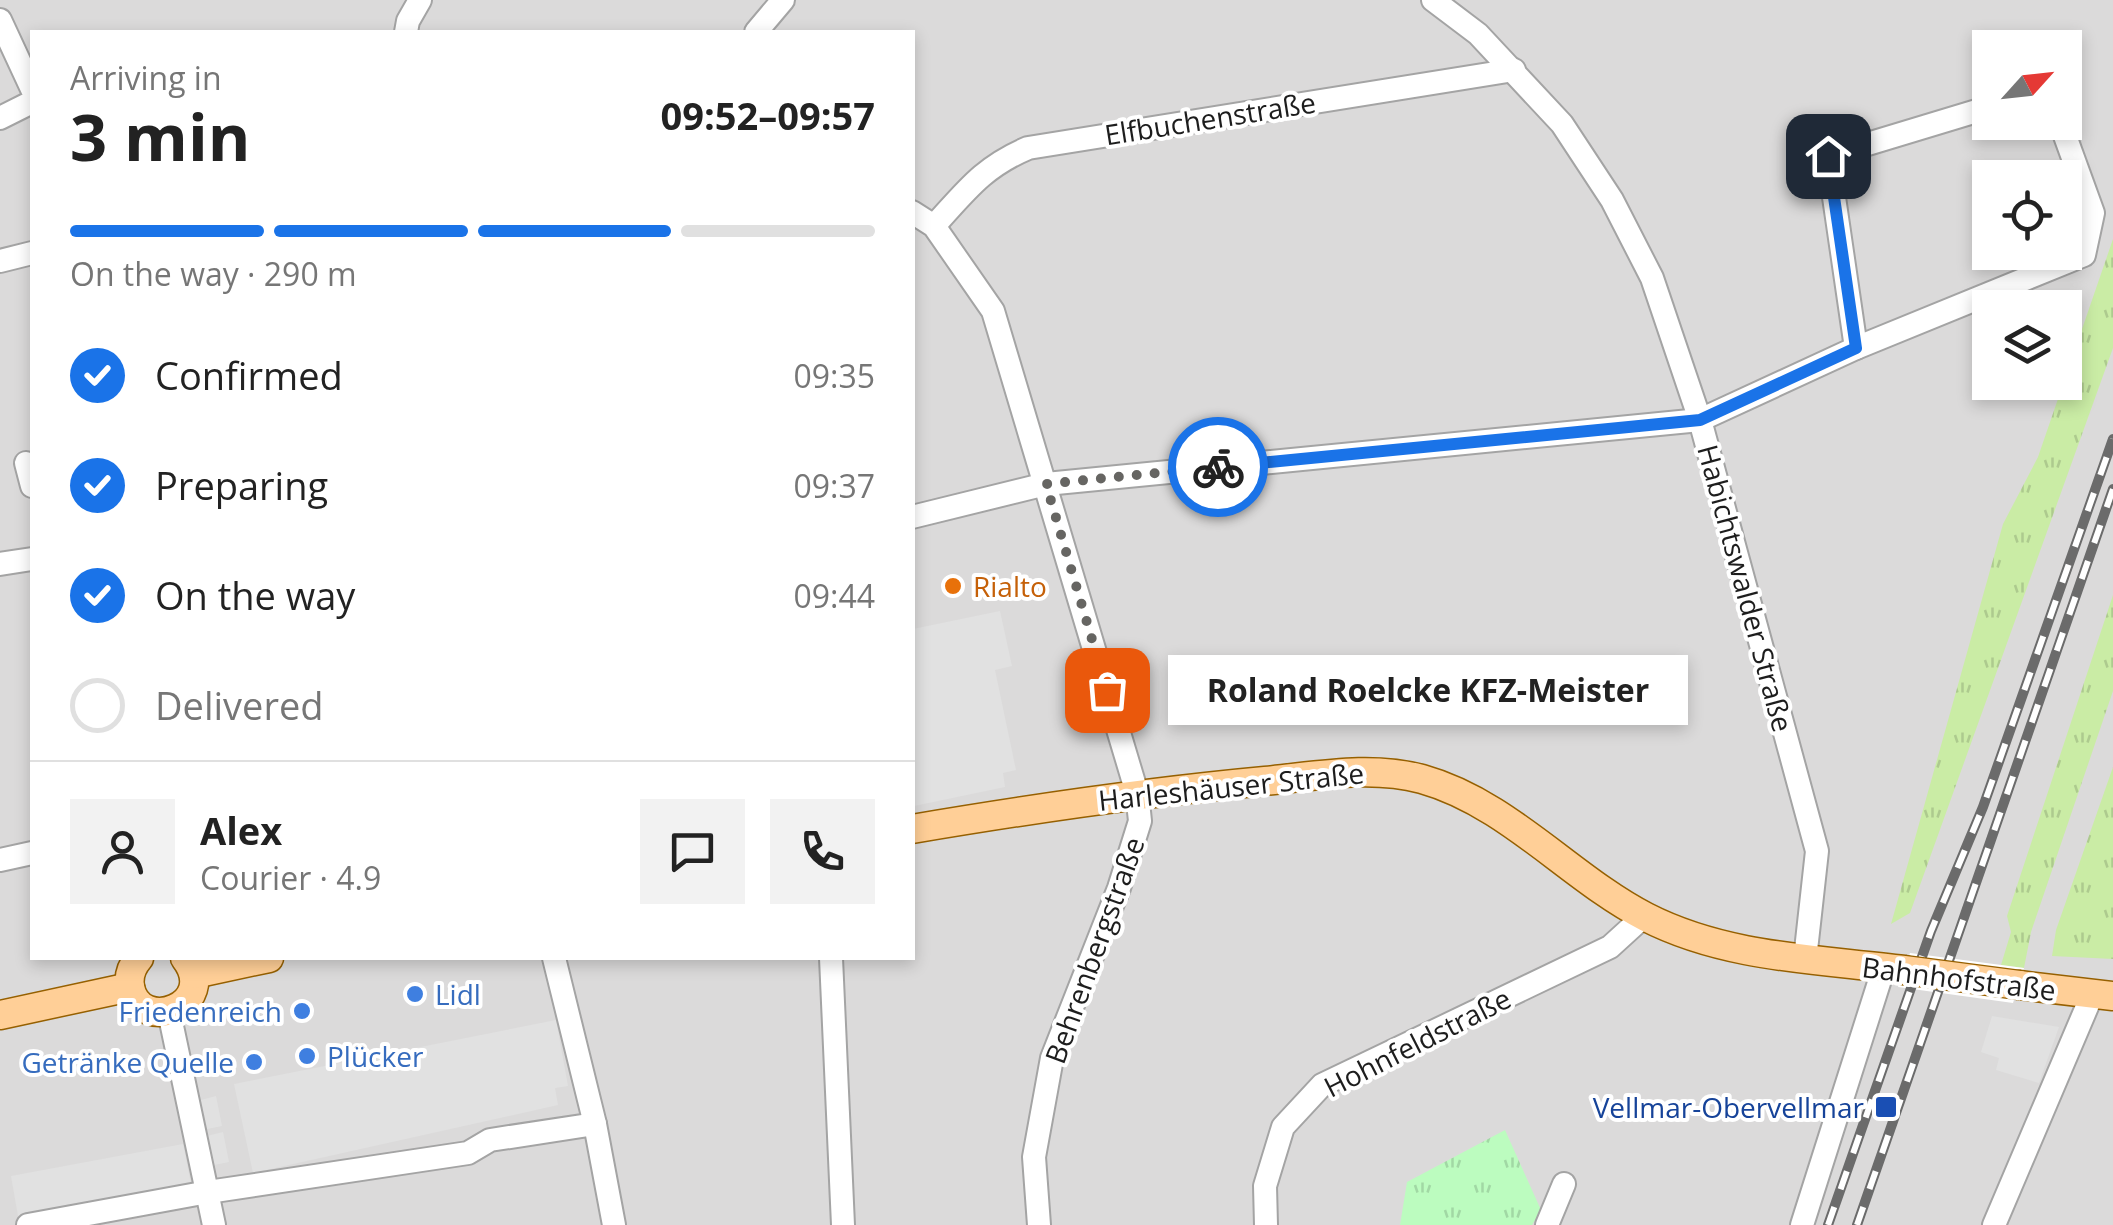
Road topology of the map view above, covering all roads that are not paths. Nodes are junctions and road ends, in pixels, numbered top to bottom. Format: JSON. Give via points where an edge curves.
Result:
{"nodes":[{"id":1,"x":420,"y":0,"type":"edge"},
{"id":2,"x":783,"y":0,"type":"edge"},
{"id":3,"x":1434,"y":0,"type":"edge"},
{"id":4,"x":0,"y":20,"type":"edge"},
{"id":5,"x":406,"y":30,"type":"edge"},
{"id":6,"x":758,"y":30,"type":"edge"},
{"id":7,"x":1514,"y":70,"type":"junction"},
{"id":8,"x":30,"y":85,"type":"edge"},
{"id":9,"x":30,"y":103,"type":"edge"},
{"id":10,"x":1972,"y":112,"type":"edge"},
{"id":11,"x":0,"y":118,"type":"edge"},
{"id":12,"x":2067,"y":140,"type":"edge"},
{"id":13,"x":915,"y":214,"type":"edge"},
{"id":14,"x":934,"y":226,"type":"junction"},
{"id":15,"x":30,"y":254,"type":"edge"},
{"id":16,"x":0,"y":261,"type":"edge"},
{"id":17,"x":1856,"y":348,"type":"junction"},
{"id":18,"x":1700,"y":420,"type":"junction"},
{"id":19,"x":1046,"y":484,"type":"junction"},
{"id":20,"x":915,"y":516,"type":"edge"},
{"id":21,"x":30,"y":559,"type":"edge"},
{"id":22,"x":0,"y":564,"type":"edge"},
{"id":23,"x":1138,"y":793,"type":"junction"},
{"id":24,"x":915,"y":829,"type":"edge"},
{"id":25,"x":30,"y":853,"type":"edge"},
{"id":26,"x":0,"y":860,"type":"edge"},
{"id":27,"x":1644,"y":916,"type":"junction"},
{"id":28,"x":1805,"y":959,"type":"junction"},
{"id":29,"x":249,"y":960,"type":"edge"},
{"id":30,"x":554,"y":960,"type":"edge"},
{"id":31,"x":831,"y":960,"type":"edge"},
{"id":32,"x":189,"y":966,"type":"edge"},
{"id":33,"x":1894,"y":969,"type":"junction"},
{"id":34,"x":133,"y":974,"type":"edge"},
{"id":35,"x":2102,"y":995,"type":"edge"},
{"id":36,"x":169,"y":1012,"type":"junction"},
{"id":37,"x":0,"y":1015,"type":"edge"},
{"id":38,"x":595,"y":1124,"type":"junction"},
{"id":39,"x":1564,"y":1184,"type":"dead end"},
{"id":40,"x":208,"y":1192,"type":"junction"},
{"id":41,"x":28,"y":1225,"type":"edge"},
{"id":42,"x":214,"y":1225,"type":"edge"},
{"id":43,"x":614,"y":1225,"type":"edge"},
{"id":44,"x":843,"y":1225,"type":"edge"},
{"id":45,"x":1039,"y":1225,"type":"edge"},
{"id":46,"x":1266,"y":1225,"type":"edge"},
{"id":47,"x":1547,"y":1225,"type":"edge"},
{"id":48,"x":1802,"y":1225,"type":"edge"},
{"id":49,"x":1994,"y":1225,"type":"edge"}],
"edges":[{"from":1,"to":5,"type":"street"},
{"from":2,"to":6,"type":"street"},
{"from":3,"to":7,"type":"street","name":"Habichtswalder Straße"},
{"from":4,"to":8,"type":"street"},
{"from":7,"to":14,"type":"street","name":"Elfbuchenstraße","via":[[1028,148],[998,160]]},
{"from":7,"to":18,"type":"street","name":"Habichtswalder Straße","via":[[1562,124],[1612,200],[1652,278]]},
{"from":9,"to":11,"type":"street"},
{"from":10,"to":17,"type":"street","via":[[1828,156]]},
{"from":12,"to":17,"type":"street","via":[[2093,213],[2084,255]]},
{"from":13,"to":14,"type":"street"},
{"from":14,"to":19,"type":"street","via":[[993,311]]},
{"from":15,"to":16,"type":"street"},
{"from":17,"to":18,"type":"street"},
{"from":18,"to":19,"type":"street"},
{"from":18,"to":28,"type":"street","name":"Habichtswalder Straße","via":[[1817,850]]},
{"from":19,"to":20,"type":"street"},
{"from":19,"to":23,"type":"street"},
{"from":21,"to":22,"type":"street"},
{"from":23,"to":24,"type":"main road","name":"Harleshäuser Straße"},
{"from":23,"to":27,"type":"main road","name":"Harleshäuser Straße","via":[[1372,770],[1418,778],[1458,791]]},
{"from":23,"to":45,"type":"street","name":"Behrenbergstraße","via":[[1140,821],[1119,888],[1052,1058],[1034,1157]]},
{"from":25,"to":26,"type":"street"},
{"from":27,"to":28,"type":"main road","name":"Harleshäuser Straße","via":[[1724,947]]},
{"from":27,"to":46,"type":"street","name":"Hohnfeldstraße","via":[[1610,947],[1322,1085],[1283,1127],[1264,1186]]},
{"from":28,"to":33,"type":"main road","name":"Bahnhofstraße"},
{"from":29,"to":32,"type":"main road"},
{"from":30,"to":38,"type":"street"},
{"from":31,"to":44,"type":"street"},
{"from":32,"to":36,"type":"main road","via":[[189,998]]},
{"from":33,"to":35,"type":"main road","name":"Bahnhofstraße","bridge":true},
{"from":33,"to":48,"type":"street"},
{"from":34,"to":36,"type":"main road","via":[[144,1007]]},
{"from":34,"to":37,"type":"main road"},
{"from":35,"to":49,"type":"street"},
{"from":36,"to":40,"type":"street"},
{"from":38,"to":40,"type":"street","via":[[490,1140],[468,1153]]},
{"from":38,"to":43,"type":"street"},
{"from":39,"to":47,"type":"street"},
{"from":40,"to":41,"type":"street"},
{"from":40,"to":42,"type":"street"}]}
